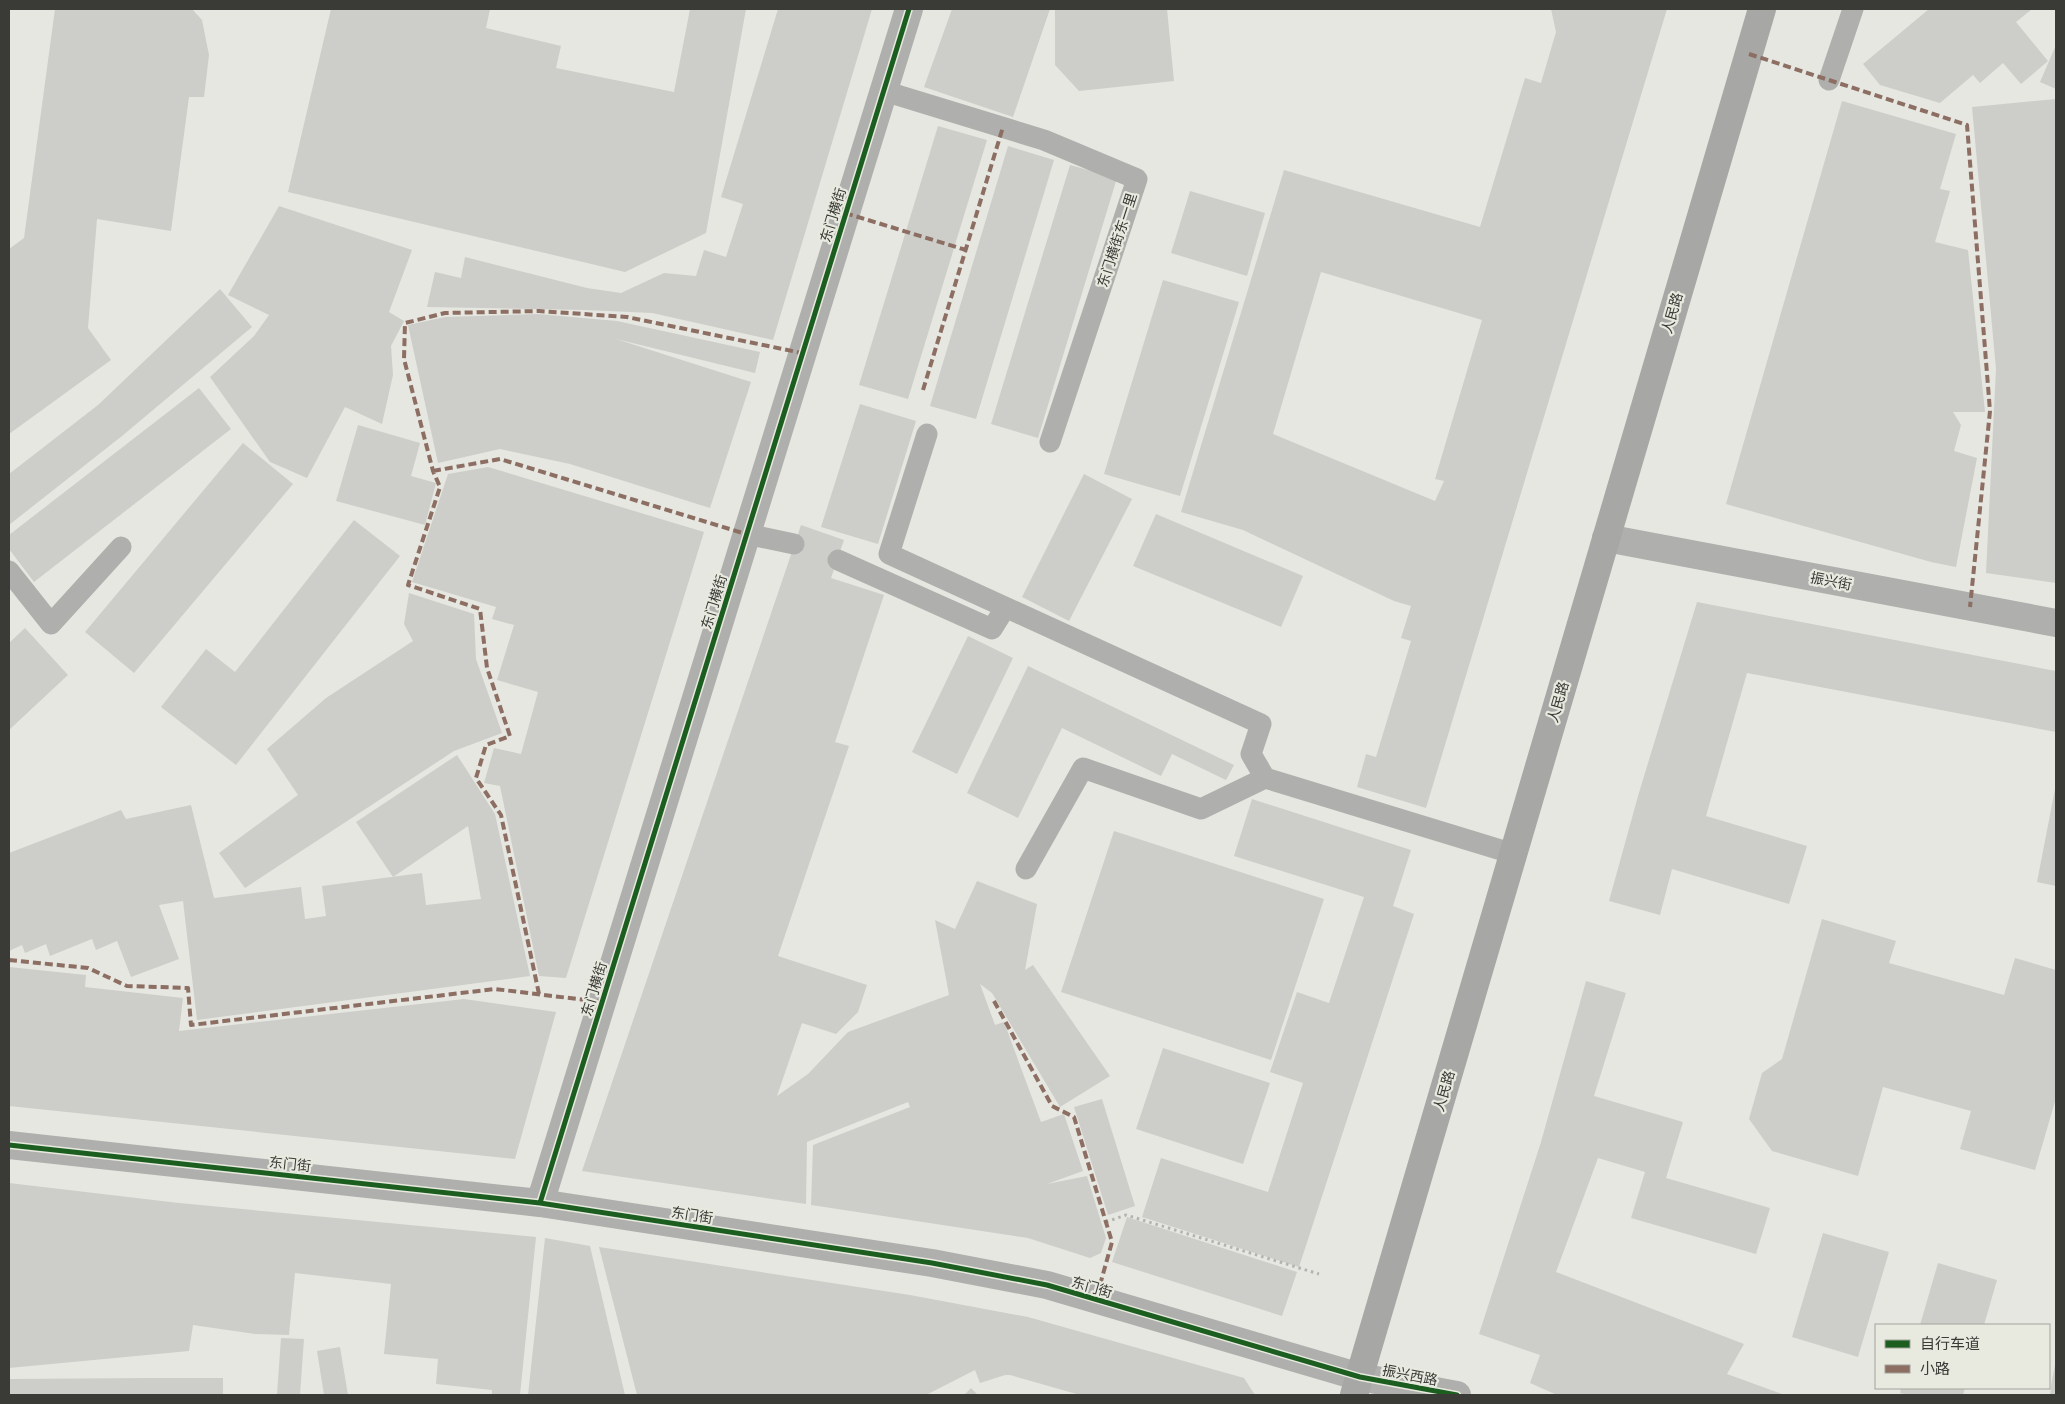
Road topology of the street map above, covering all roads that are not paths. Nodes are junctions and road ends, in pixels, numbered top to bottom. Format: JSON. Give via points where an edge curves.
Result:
{"nodes":[{"id":1,"x":909,"y":9,"type":"edge"},
{"id":2,"x":1762,"y":9,"type":"edge"},
{"id":3,"x":1853,"y":9,"type":"edge"},
{"id":4,"x":1829,"y":80,"type":"dead end"},
{"id":5,"x":884,"y":91,"type":"junction"},
{"id":6,"x":927,"y":434,"type":"dead end"},
{"id":7,"x":1050,"y":442,"type":"dead end"},
{"id":8,"x":746,"y":534,"type":"junction"},
{"id":9,"x":1606,"y":538,"type":"junction"},
{"id":10,"x":794,"y":544,"type":"dead end"},
{"id":11,"x":121,"y":547,"type":"dead end"},
{"id":12,"x":838,"y":560,"type":"dead end"},
{"id":13,"x":9,"y":571,"type":"edge"},
{"id":14,"x":1005,"y":608,"type":"junction"},
{"id":15,"x":2056,"y":623,"type":"edge"},
{"id":16,"x":1266,"y":778,"type":"junction"},
{"id":17,"x":1514,"y":854,"type":"junction"},
{"id":18,"x":1026,"y":869,"type":"dead end"},
{"id":19,"x":9,"y":1145,"type":"edge"},
{"id":20,"x":540,"y":1203,"type":"junction"},
{"id":21,"x":1357,"y":1386,"type":"edge"},
{"id":22,"x":1457,"y":1395,"type":"edge"}],
"edges":[{"from":1,"to":5,"type":"street","name":"东门横街"},
{"from":2,"to":9,"type":"main road","name":"人民路"},
{"from":3,"to":4,"type":"lane"},
{"from":5,"to":7,"type":"lane","name":"东门横街东一里","via":[[1044,140],[1137,179]]},
{"from":5,"to":8,"type":"street","name":"东门横街"},
{"from":6,"to":14,"type":"lane","via":[[889,554]]},
{"from":8,"to":10,"type":"lane"},
{"from":8,"to":20,"type":"street","name":"东门横街"},
{"from":9,"to":15,"type":"street","name":"振兴街"},
{"from":9,"to":17,"type":"main road","name":"人民路"},
{"from":11,"to":13,"type":"lane","via":[[51,624]]},
{"from":12,"to":14,"type":"lane","via":[[992,629]]},
{"from":14,"to":16,"type":"lane","via":[[1261,724],[1251,754]]},
{"from":16,"to":17,"type":"lane"},
{"from":16,"to":18,"type":"lane","via":[[1201,809],[1083,768]]},
{"from":17,"to":21,"type":"main road","name":"人民路"},
{"from":19,"to":20,"type":"street","name":"东门街"},
{"from":20,"to":21,"type":"street","name":"东门街","via":[[932,1263],[1047,1285]]},
{"from":21,"to":22,"type":"street","name":"振兴西路"}]}
